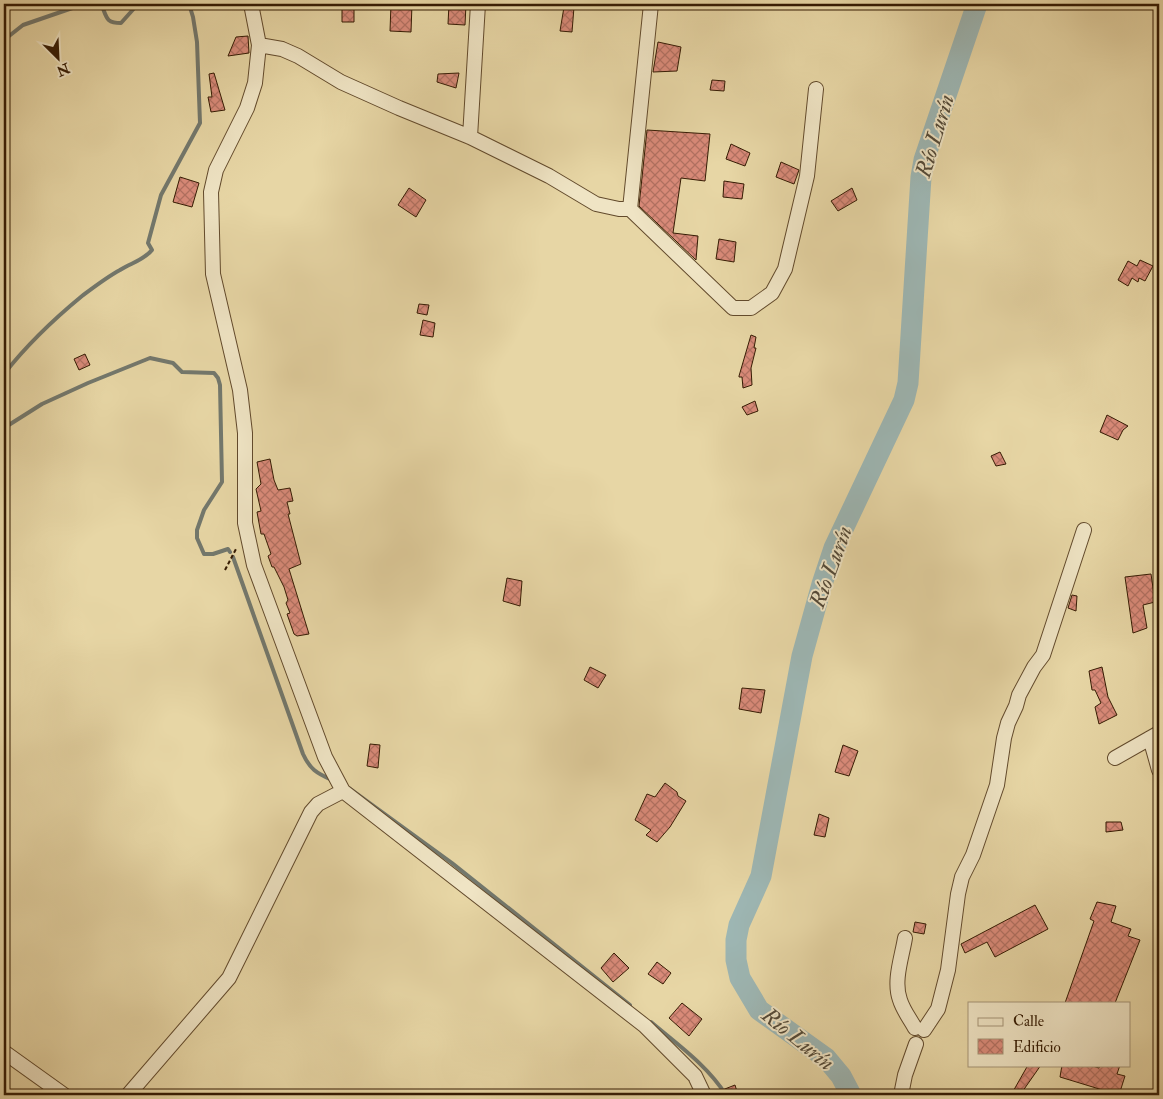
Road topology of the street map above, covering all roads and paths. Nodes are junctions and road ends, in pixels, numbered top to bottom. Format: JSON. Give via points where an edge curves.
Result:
{"nodes":[{"id":1,"x":251,"y":4,"type":"edge"},
{"id":2,"x":478,"y":4,"type":"edge"},
{"id":3,"x":650,"y":4,"type":"edge"},
{"id":4,"x":259,"y":45,"type":"junction"},
{"id":5,"x":816,"y":89,"type":"dead end"},
{"id":6,"x":470,"y":137,"type":"junction"},
{"id":7,"x":630,"y":209,"type":"junction"},
{"id":8,"x":1084,"y":530,"type":"dead end"},
{"id":9,"x":238,"y":544,"type":"dead end"},
{"id":10,"x":225,"y":570,"type":"dead end"},
{"id":11,"x":1154,"y":735,"type":"edge"},
{"id":12,"x":1115,"y":758,"type":"dead end"},
{"id":13,"x":1159,"y":770,"type":"edge"},
{"id":14,"x":343,"y":791,"type":"junction"},
{"id":15,"x":905,"y":938,"type":"dead end"},
{"id":16,"x":919,"y":1029,"type":"junction"},
{"id":17,"x":4,"y":1052,"type":"edge"},
{"id":18,"x":64,"y":1095,"type":"edge"},
{"id":19,"x":128,"y":1095,"type":"edge"},
{"id":20,"x":704,"y":1095,"type":"edge"},
{"id":21,"x":901,"y":1095,"type":"edge"}],
"edges":[{"from":1,"to":4,"type":"street"},
{"from":2,"to":6,"type":"street"},
{"from":3,"to":7,"type":"street"},
{"from":4,"to":6,"type":"street","via":[[282,49],[341,82]]},
{"from":4,"to":14,"type":"street","via":[[255,83],[247,108],[216,170],[211,192],[212,274],[240,390],[245,433],[245,523],[254,565],[325,758]]},
{"from":5,"to":7,"type":"street","via":[[807,176],[785,269],[772,293],[751,308],[733,308]]},
{"from":6,"to":7,"type":"street","via":[[549,176],[596,204]]},
{"from":8,"to":16,"type":"street","via":[[1043,655],[1018,695],[1008,723],[996,785],[973,855],[962,877],[948,970],[938,1009]]},
{"from":9,"to":10,"type":"path"},
{"from":11,"to":12,"type":"street"},
{"from":11,"to":13,"type":"street"},
{"from":14,"to":19,"type":"street","via":[[318,804],[311,812],[228,978]]},
{"from":14,"to":20,"type":"street","via":[[644,1026],[696,1076]]},
{"from":15,"to":16,"type":"street","via":[[898,993],[905,1012]]},
{"from":16,"to":21,"type":"street","via":[[926,1033],[926,1039],[916,1044]]},
{"from":17,"to":18,"type":"street"}]}
